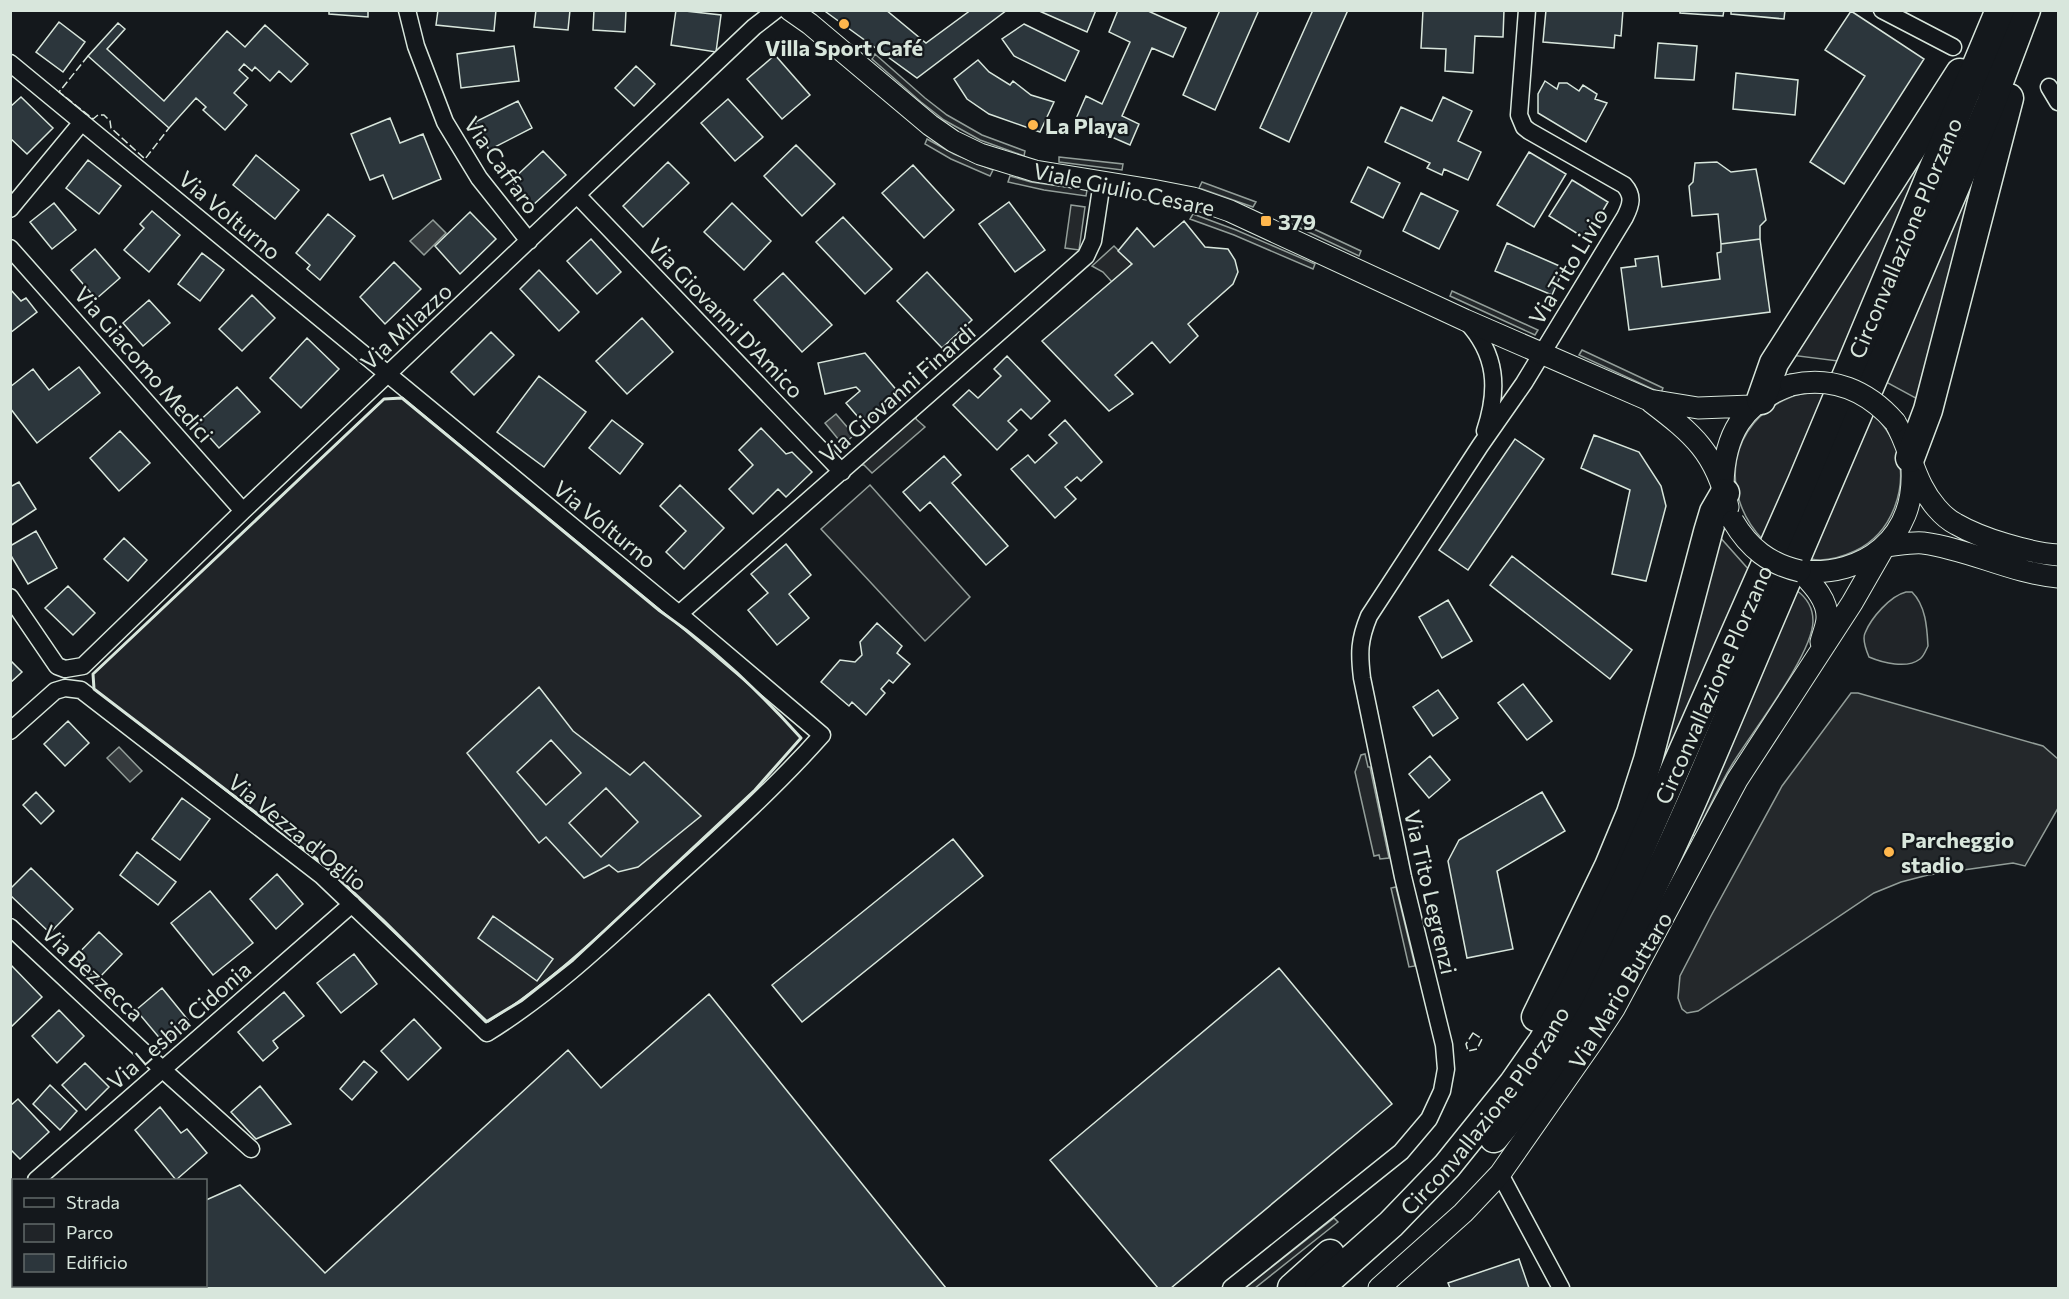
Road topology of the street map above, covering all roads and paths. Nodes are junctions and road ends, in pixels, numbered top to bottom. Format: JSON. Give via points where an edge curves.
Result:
{"nodes":[{"id":1,"x":407,"y":10,"type":"edge"},
{"id":2,"x":776,"y":10,"type":"edge"},
{"id":3,"x":790,"y":10,"type":"edge"},
{"id":4,"x":1527,"y":10,"type":"edge"},
{"id":5,"x":1882,"y":10,"type":"edge"},
{"id":6,"x":1995,"y":10,"type":"edge"},
{"id":7,"x":2000,"y":10,"type":"edge"},
{"id":8,"x":2028,"y":10,"type":"edge"},
{"id":9,"x":1953,"y":47,"type":"dead end"},
{"id":10,"x":10,"y":63,"type":"edge"},
{"id":11,"x":2049,"y":87,"type":"dead end"},
{"id":12,"x":2058,"y":102,"type":"edge"},
{"id":13,"x":82,"y":122,"type":"junction"},
{"id":14,"x":1102,"y":182,"type":"junction"},
{"id":15,"x":577,"y":195,"type":"junction"},
{"id":16,"x":10,"y":208,"type":"edge"},
{"id":17,"x":529,"y":241,"type":"junction"},
{"id":18,"x":10,"y":248,"type":"edge"},
{"id":19,"x":1465,"y":320,"type":"junction"},
{"id":20,"x":1542,"y":354,"type":"junction"},
{"id":21,"x":387,"y":375,"type":"junction"},
{"id":22,"x":1648,"y":400,"type":"junction"},
{"id":23,"x":1756,"y":403,"type":"junction"},
{"id":24,"x":1480,"y":446,"type":"junction"},
{"id":25,"x":1911,"y":460,"type":"junction"},
{"id":26,"x":842,"y":472,"type":"junction"},
{"id":27,"x":1724,"y":489,"type":"junction"},
{"id":28,"x":243,"y":511,"type":"junction"},
{"id":29,"x":1884,"y":548,"type":"junction"},
{"id":30,"x":2058,"y":555,"type":"edge"},
{"id":31,"x":1800,"y":571,"type":"junction"},
{"id":32,"x":2058,"y":577,"type":"edge"},
{"id":33,"x":10,"y":597,"type":"edge"},
{"id":34,"x":679,"y":614,"type":"junction"},
{"id":35,"x":1817,"y":657,"type":"junction"},
{"id":36,"x":10,"y":731,"type":"edge"},
{"id":37,"x":352,"y":904,"type":"junction"},
{"id":38,"x":10,"y":927,"type":"edge"},
{"id":39,"x":487,"y":1033,"type":"joint"},
{"id":40,"x":162,"y":1069,"type":"junction"},
{"id":41,"x":251,"y":1149,"type":"dead end"},
{"id":42,"x":1500,"y":1174,"type":"junction"},
{"id":43,"x":37,"y":1179,"type":"edge"},
{"id":44,"x":1231,"y":1288,"type":"edge"},
{"id":45,"x":1292,"y":1288,"type":"edge"},
{"id":46,"x":1319,"y":1288,"type":"edge"},
{"id":47,"x":1345,"y":1288,"type":"edge"},
{"id":48,"x":1379,"y":1288,"type":"edge"},
{"id":49,"x":1561,"y":1288,"type":"edge"}],
"edges":[{"from":1,"to":17,"type":"street","name":"Via Caffaro","via":[[416,46],[445,122],[479,178]]},
{"from":2,"to":15,"type":"street","name":"Via Milazzo"},
{"from":3,"to":14,"type":"street","name":"Viale Giulio Cesare","via":[[953,141],[1020,167]]},
{"from":4,"to":20,"type":"street","name":"Via Tito Livio","via":[[1521,123],[1624,185],[1631,198],[1625,217]]},
{"from":5,"to":9,"type":"street"},
{"from":6,"to":23,"type":"highway","via":[[1957,79],[1774,363]]},
{"from":7,"to":46,"type":"highway","name":"Circonvallazione Plorzano","via":[[1802,482],[1628,876],[1571,994],[1513,1084],[1448,1166]]},
{"from":8,"to":25,"type":"highway","via":[[2013,84],[1928,410]]},
{"from":8,"to":47,"type":"highway","name":"Circonvallazione Plorzano","via":[[1705,771],[1652,888],[1592,1001],[1522,1106],[1467,1171],[1409,1233]]},
{"from":10,"to":13,"type":"street","name":"Via Volturno"},
{"from":11,"to":12,"type":"street"},
{"from":13,"to":16,"type":"street"},
{"from":13,"to":21,"type":"street","name":"Via Volturno"},
{"from":14,"to":19,"type":"street","name":"Viale Giulio Cesare","via":[[1193,198],[1230,211]]},
{"from":14,"to":26,"type":"street","name":"Via Giovanni Finardi","via":[[1093,241],[1086,256]]},
{"from":15,"to":17,"type":"street","name":"Via Milazzo"},
{"from":15,"to":26,"type":"street","name":"Via Giovanni D'Amico"},
{"from":17,"to":21,"type":"street","name":"Via Milazzo"},
{"from":18,"to":28,"type":"street","name":"Via Giacomo Medici"},
{"from":19,"to":20,"type":"street","name":"Viale Giulio Cesare"},
{"from":19,"to":24,"type":"street","name":"Via Tito Legrenzi","via":[[1480,336],[1492,372],[1491,411]]},
{"from":20,"to":22,"type":"street","name":"Viale Giulio Cesare"},
{"from":20,"to":24,"type":"street","name":"Via Tito Legrenzi"},
{"from":21,"to":28,"type":"street","name":"Via Milazzo"},
{"from":21,"to":34,"type":"street","name":"Via Volturno"},
{"from":22,"to":23,"type":"street","name":"Viale Giulio Cesare","via":[[1698,408]]},
{"from":22,"to":27,"type":"street","name":"Viale Giulio Cesare","via":[[1695,438]]},
{"from":23,"to":25,"type":"street","name":"Viale Giulio Cesare","bridge":true,"via":[[1791,386],[1823,382],[1847,387],[1871,399],[1895,422]]},
{"from":23,"to":27,"type":"street","name":"Viale Giulio Cesare","via":[[1729,443]]},
{"from":24,"to":44,"type":"street","name":"Via Tito Legrenzi","via":[[1369,616],[1359,651],[1401,865],[1444,1045],[1442,1091],[1429,1119],[1401,1152]]},
{"from":25,"to":29,"type":"street","name":"Viale Giulio Cesare","via":[[1908,508]]},
{"from":25,"to":30,"type":"street","name":"Viale Giulio Cesare","via":[[1923,488],[1955,524],[2021,548]]},
{"from":26,"to":34,"type":"street","name":"Via Giovanni Finardi"},
{"from":27,"to":31,"type":"street","name":"Viale Giulio Cesare","bridge":true,"via":[[1741,535],[1760,554],[1782,567]]},
{"from":27,"to":45,"type":"highway","via":[[1708,532],[1631,813],[1561,968],[1525,1036],[1434,1155],[1376,1214]]},
{"from":28,"to":33,"type":"street","name":"Via Milazzo","via":[[83,666],[57,666]]},
{"from":29,"to":31,"type":"street","name":"Viale Giulio Cesare","via":[[1844,569],[1827,573]]},
{"from":29,"to":32,"type":"street","name":"Viale Giulio Cesare","via":[[1921,543]]},
{"from":29,"to":35,"type":"street","name":"Via Mario Buttaro"},
{"from":31,"to":35,"type":"street","name":"Via Mario Buttaro","via":[[1815,587],[1827,618]]},
{"from":34,"to":39,"type":"street","name":"Via Volturno","via":[[822,735],[787,774],[581,964],[523,1011]]},
{"from":35,"to":42,"type":"street","name":"Via Mario Buttaro","via":[[1737,780],[1614,1009]]},
{"from":36,"to":37,"type":"street","name":"Via Vezza d'Oglio","via":[[55,691],[81,690],[322,876]]},
{"from":37,"to":39,"type":"street","name":"Via Vezza d'Oglio"},
{"from":37,"to":40,"type":"street","name":"Via Lesbia Cidonia"},
{"from":38,"to":40,"type":"street","name":"Via Bezzecca"},
{"from":40,"to":41,"type":"street","name":"Via Bezzecca"},
{"from":40,"to":43,"type":"street","name":"Via Lesbia Cidonia"},
{"from":42,"to":48,"type":"street","name":"Via Mario Buttaro","via":[[1464,1213]]},
{"from":42,"to":49,"type":"street"}]}
